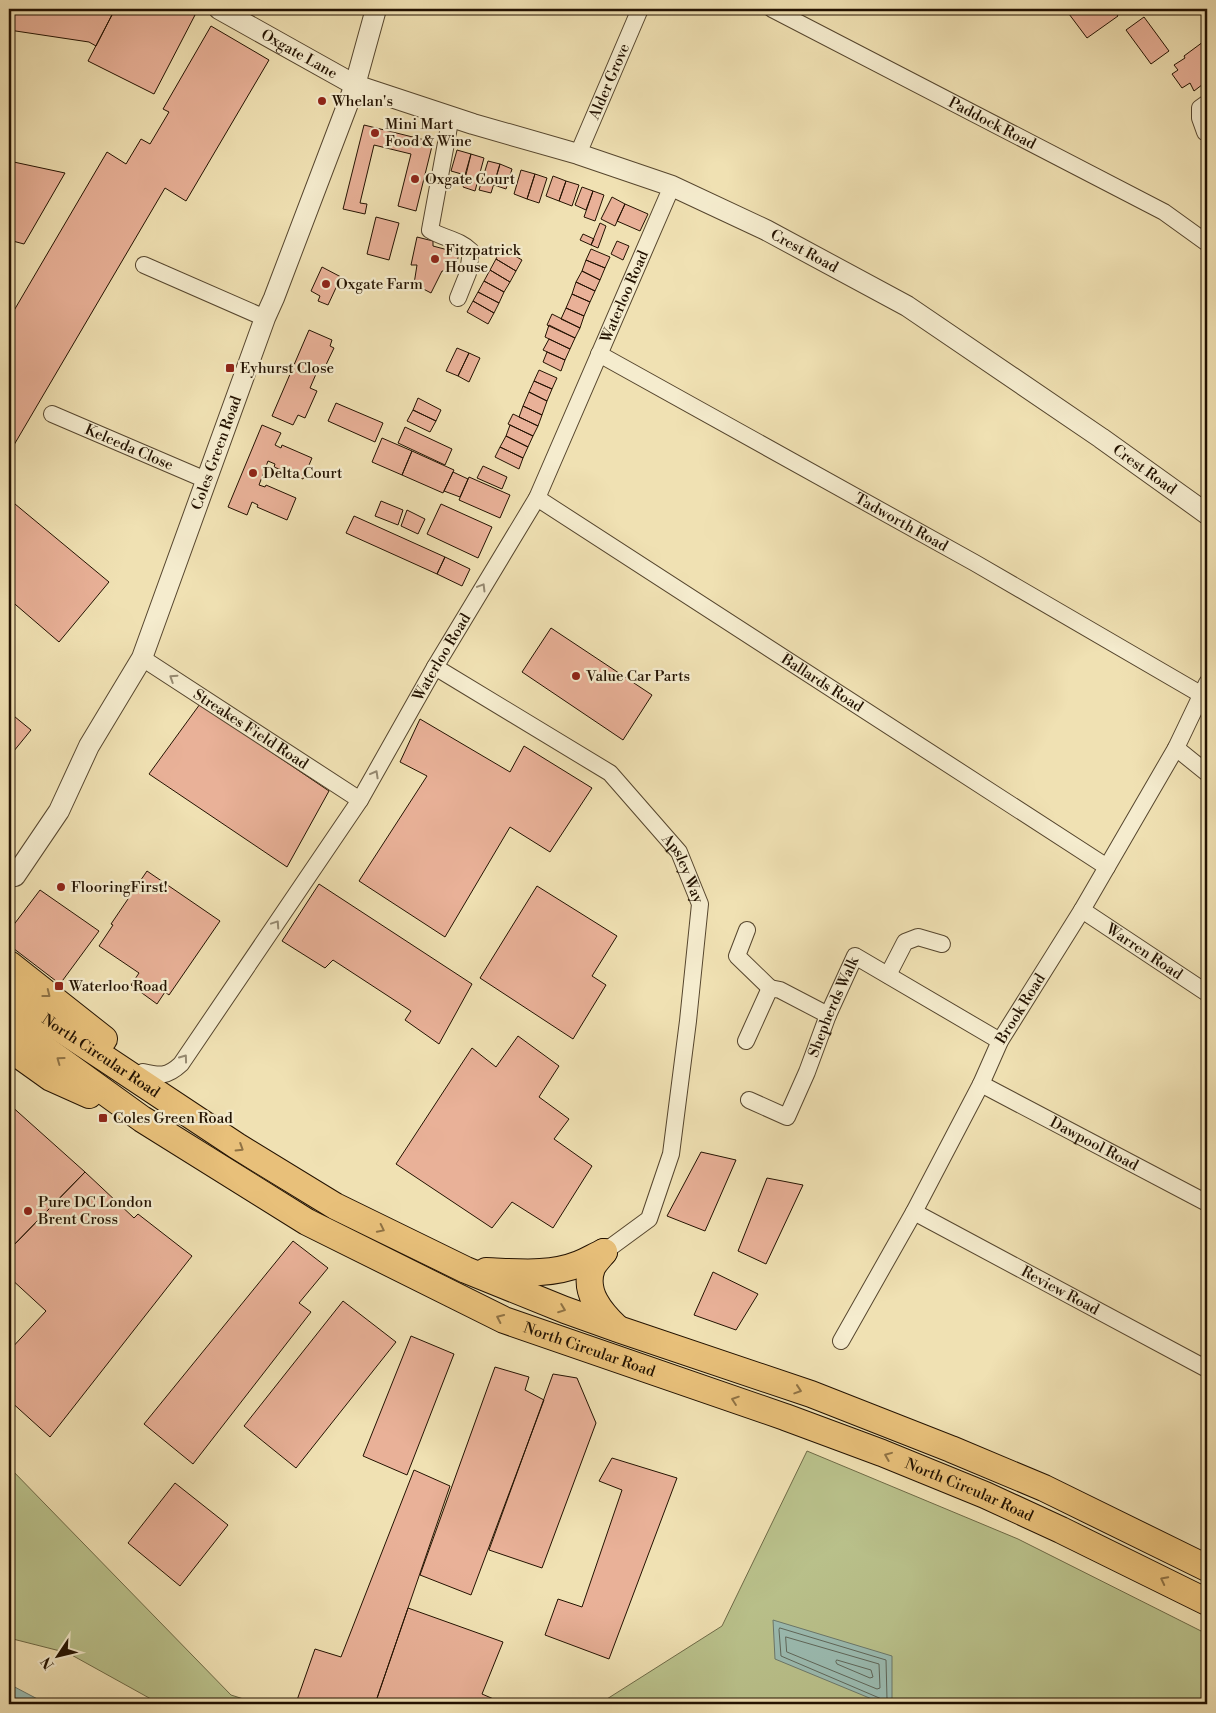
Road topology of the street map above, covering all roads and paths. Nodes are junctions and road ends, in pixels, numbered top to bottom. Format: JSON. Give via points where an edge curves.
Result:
{"nodes":[{"id":1,"x":219,"y":9,"type":"edge"},
{"id":2,"x":376,"y":9,"type":"edge"},
{"id":3,"x":640,"y":9,"type":"edge"},
{"id":4,"x":772,"y":9,"type":"edge"},
{"id":5,"x":355,"y":85,"type":"junction"},
{"id":6,"x":1207,"y":103,"type":"edge"},
{"id":7,"x":451,"y":116,"type":"junction"},
{"id":8,"x":1207,"y":132,"type":"edge"},
{"id":9,"x":578,"y":154,"type":"junction"},
{"id":10,"x":672,"y":186,"type":"junction"},
{"id":11,"x":1207,"y":243,"type":"edge"},
{"id":12,"x":144,"y":265,"type":"dead end"},
{"id":13,"x":458,"y":298,"type":"dead end"},
{"id":14,"x":265,"y":318,"type":"junction"},
{"id":15,"x":599,"y":354,"type":"junction"},
{"id":16,"x":52,"y":414,"type":"dead end"},
{"id":17,"x":206,"y":480,"type":"junction"},
{"id":18,"x":537,"y":498,"type":"junction"},
{"id":19,"x":1207,"y":514,"type":"edge"},
{"id":20,"x":142,"y":658,"type":"junction"},
{"id":21,"x":434,"y":668,"type":"junction"},
{"id":22,"x":1204,"y":689,"type":"edge"},
{"id":23,"x":1176,"y":748,"type":"junction"},
{"id":24,"x":1207,"y":773,"type":"edge"},
{"id":25,"x":360,"y":800,"type":"junction"},
{"id":26,"x":1107,"y":867,"type":"junction"},
{"id":27,"x":11,"y":880,"type":"edge"},
{"id":28,"x":1082,"y":910,"type":"junction"},
{"id":29,"x":748,"y":930,"type":"dead end"},
{"id":30,"x":942,"y":944,"type":"dead end"},
{"id":31,"x":9,"y":964,"type":"edge"},
{"id":32,"x":888,"y":976,"type":"junction"},
{"id":33,"x":770,"y":988,"type":"junction"},
{"id":34,"x":9,"y":992,"type":"edge"},
{"id":35,"x":1207,"y":993,"type":"edge"},
{"id":36,"x":828,"y":1015,"type":"junction"},
{"id":37,"x":9,"y":1023,"type":"edge"},
{"id":38,"x":746,"y":1041,"type":"dead end"},
{"id":39,"x":1000,"y":1041,"type":"junction"},
{"id":40,"x":9,"y":1048,"type":"edge"},
{"id":41,"x":143,"y":1072,"type":"junction"},
{"id":42,"x":980,"y":1084,"type":"junction"},
{"id":43,"x":749,"y":1100,"type":"dead end"},
{"id":44,"x":142,"y":1119,"type":"junction"},
{"id":45,"x":200,"y":1121,"type":"junction"},
{"id":46,"x":1207,"y":1203,"type":"edge"},
{"id":47,"x":914,"y":1212,"type":"junction"},
{"id":48,"x":604,"y":1252,"type":"junction"},
{"id":49,"x":466,"y":1270,"type":"junction"},
{"id":50,"x":621,"y":1330,"type":"junction"},
{"id":51,"x":841,"y":1340,"type":"dead end"},
{"id":52,"x":1207,"y":1369,"type":"edge"},
{"id":53,"x":1207,"y":1568,"type":"edge"},
{"id":54,"x":1207,"y":1602,"type":"edge"}],
"edges":[{"from":1,"to":5,"type":"street","name":"Oxgate Lane"},
{"from":2,"to":5,"type":"street","name":"Coles Green Road"},
{"from":3,"to":9,"type":"street","name":"Alder Grove"},
{"from":4,"to":11,"type":"street","name":"Paddock Road","via":[[1164,212]]},
{"from":5,"to":7,"type":"street","name":"Crest Road"},
{"from":5,"to":14,"type":"street","name":"Coles Green Road"},
{"from":6,"to":8,"type":"street","via":[[1200,108],[1200,118]]},
{"from":7,"to":9,"type":"street","name":"Crest Road"},
{"from":7,"to":13,"type":"street","via":[[430,230],[463,243],[471,251],[468,273]]},
{"from":9,"to":10,"type":"street","name":"Crest Road"},
{"from":10,"to":15,"type":"street","name":"Waterloo Road"},
{"from":10,"to":19,"type":"street","name":"Crest Road","via":[[766,230],[907,306]]},
{"from":12,"to":14,"type":"street"},
{"from":14,"to":17,"type":"street","name":"Coles Green Road"},
{"from":15,"to":18,"type":"street","name":"Waterloo Road"},
{"from":15,"to":22,"type":"street","name":"Tadworth Road"},
{"from":16,"to":17,"type":"street","name":"Kelceda Close"},
{"from":17,"to":20,"type":"street","name":"Coles Green Road"},
{"from":21,"to":18,"type":"street","name":"Waterloo Road","one_way":true},
{"from":18,"to":26,"type":"street","name":"Ballards Road"},
{"from":25,"to":20,"type":"street","name":"Streakes Field Road","one_way":true},
{"from":20,"to":27,"type":"street","name":"Coles Green Road","via":[[89,746],[59,811]]},
{"from":25,"to":21,"type":"street","name":"Waterloo Road","one_way":true},
{"from":21,"to":48,"type":"street","name":"Apsley Way","via":[[610,773],[679,852],[700,904],[671,1154],[649,1219]]},
{"from":22,"to":23,"type":"street","name":"Brook Road"},
{"from":23,"to":24,"type":"street"},
{"from":23,"to":26,"type":"street","name":"Brook Road"},
{"from":41,"to":25,"type":"street","name":"Waterloo Road","one_way":true,"via":[[160,1076],[181,1064]]},
{"from":26,"to":28,"type":"street","name":"Brook Road"},
{"from":28,"to":35,"type":"street","name":"Warren Road"},
{"from":28,"to":39,"type":"street","name":"Brook Road"},
{"from":29,"to":33,"type":"street","via":[[737,956]]},
{"from":30,"to":32,"type":"street","via":[[918,937],[906,942]]},
{"from":31,"to":41,"type":"highway","one_way":true},
{"from":32,"to":36,"type":"street","name":"Shepherds Walk","via":[[855,956]]},
{"from":32,"to":39,"type":"street","name":"Shepherds Walk"},
{"from":33,"to":36,"type":"street"},
{"from":33,"to":38,"type":"street"},
{"from":34,"to":45,"type":"highway","name":"North Circular Road"},
{"from":36,"to":43,"type":"street","name":"Shepherds Walk","via":[[788,1118]]},
{"from":44,"to":37,"type":"highway","name":"North Circular Road","one_way":true},
{"from":39,"to":42,"type":"street","name":"Brook Road"},
{"from":40,"to":44,"type":"highway","via":[[51,1078]]},
{"from":41,"to":45,"type":"highway"},
{"from":42,"to":46,"type":"street","name":"Dawpool Road"},
{"from":42,"to":47,"type":"street","name":"Brook Road"},
{"from":54,"to":44,"type":"highway","name":"North Circular Road","one_way":true,"via":[[1061,1530],[882,1454],[504,1320],[307,1222]]},
{"from":45,"to":49,"type":"highway","name":"North Circular Road","one_way":true,"via":[[335,1206]]},
{"from":47,"to":51,"type":"street","name":"Brook Road"},
{"from":47,"to":52,"type":"street","name":"Review Road"},
{"from":48,"to":49,"type":"highway","via":[[559,1270],[534,1273]]},
{"from":48,"to":50,"type":"highway","via":[[592,1266],[590,1287],[598,1307]]},
{"from":49,"to":50,"type":"highway","name":"North Circular Road","one_way":true},
{"from":50,"to":53,"type":"highway","name":"North Circular Road","one_way":true,"via":[[811,1394],[952,1449],[1053,1492]]}]}
